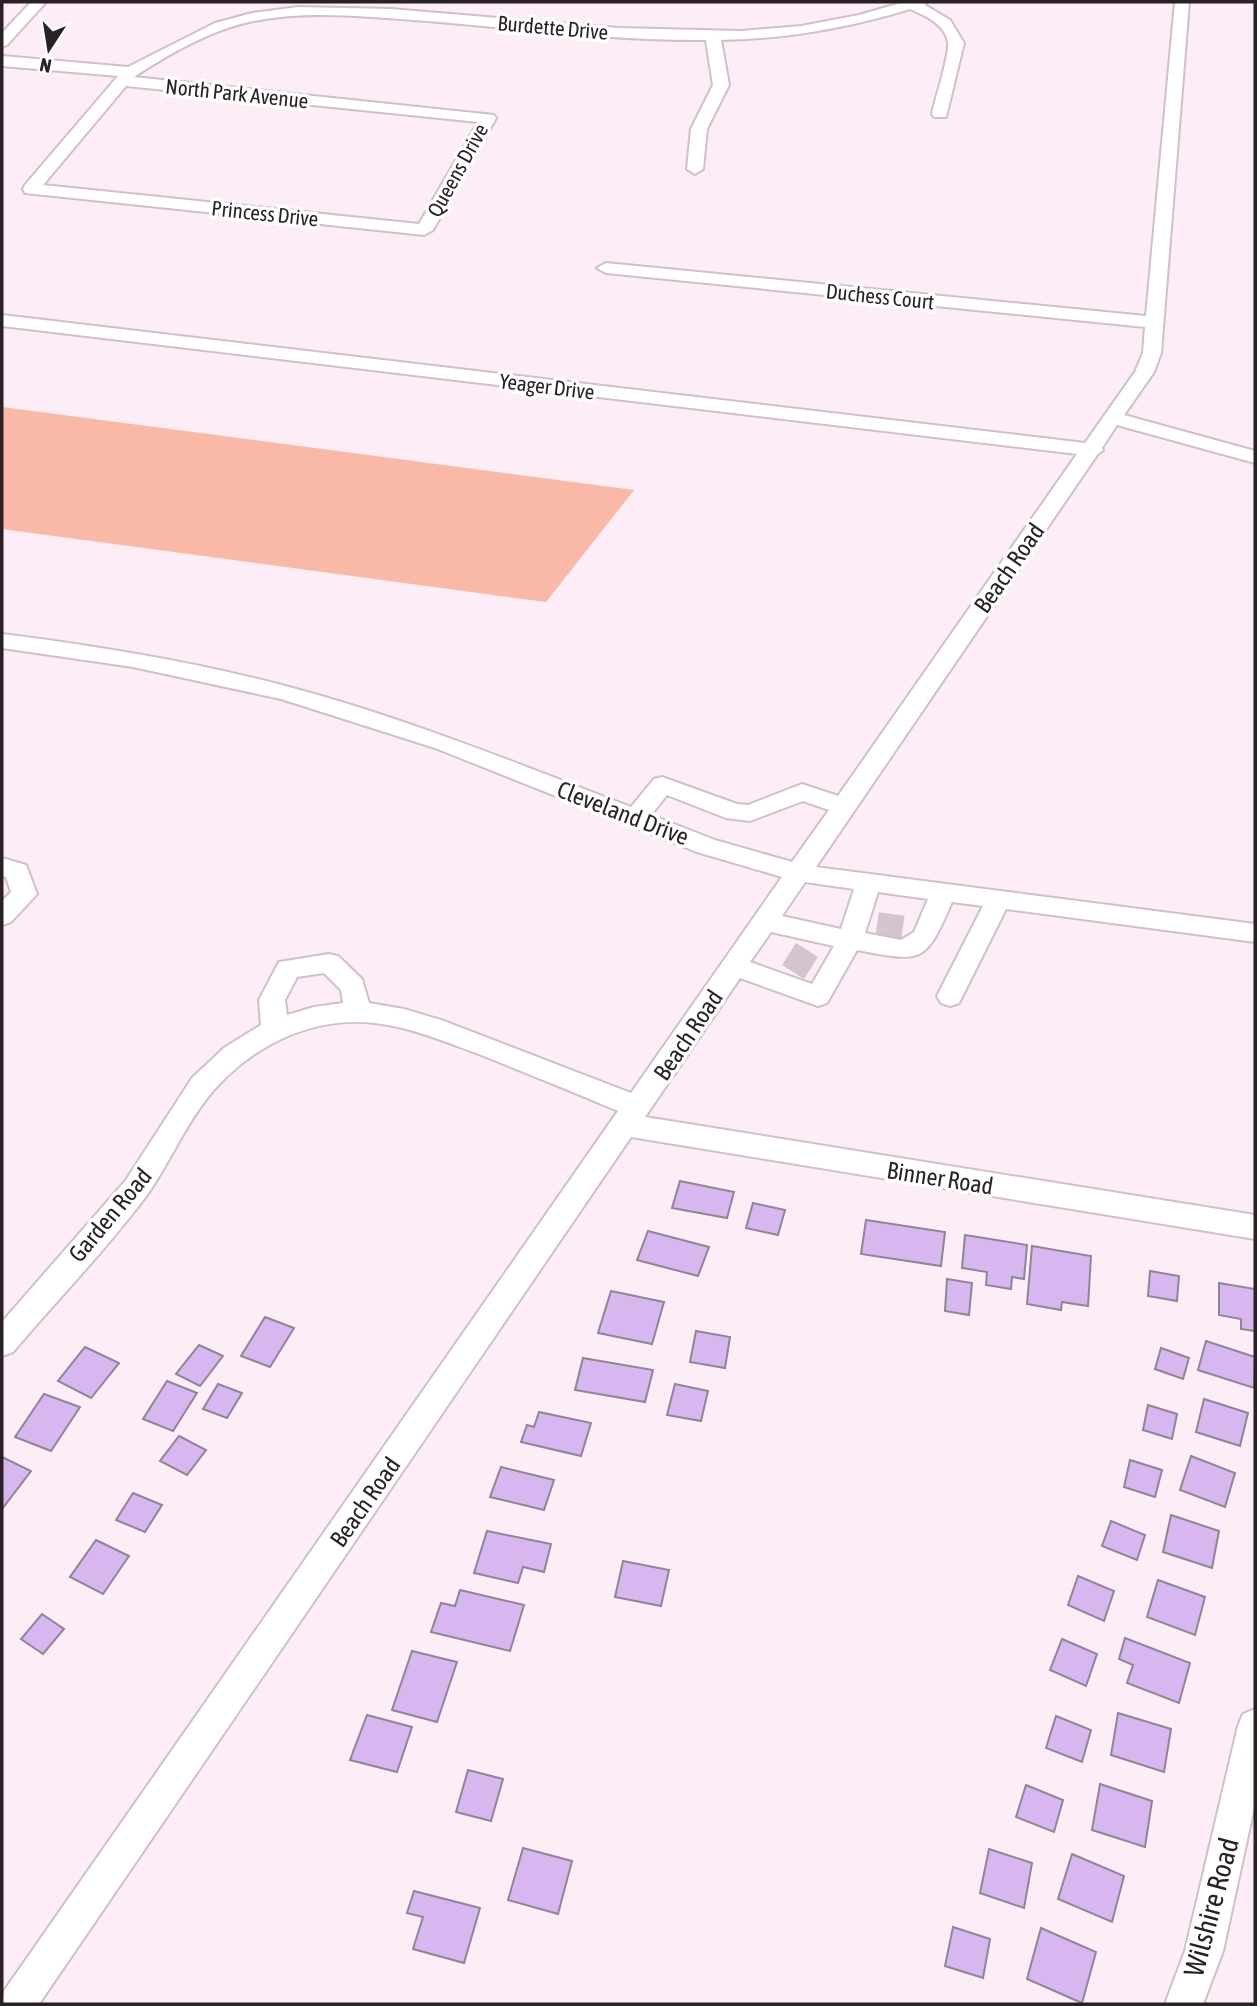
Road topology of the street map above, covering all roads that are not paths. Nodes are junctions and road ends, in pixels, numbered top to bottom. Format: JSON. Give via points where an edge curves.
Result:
{"nodes":[{"id":1,"x":39,"y":2,"type":"edge"},
{"id":2,"x":258,"y":2,"type":"edge"},
{"id":3,"x":1182,"y":2,"type":"edge"},
{"id":4,"x":915,"y":3,"type":"edge"},
{"id":5,"x":249,"y":18,"type":"junction"},
{"id":6,"x":713,"y":36,"type":"junction"},
{"id":7,"x":2,"y":42,"type":"edge"},
{"id":8,"x":2,"y":61,"type":"edge"},
{"id":9,"x":127,"y":76,"type":"junction"},
{"id":10,"x":352,"y":104,"type":"joint"},
{"id":11,"x":940,"y":114,"type":"dead end"},
{"id":12,"x":695,"y":169,"type":"dead end"},
{"id":13,"x":107,"y":197,"type":"joint"},
{"id":14,"x":424,"y":230,"type":"joint"},
{"id":15,"x":606,"y":268,"type":"dead end"},
{"id":16,"x":2,"y":320,"type":"edge"},
{"id":17,"x":1154,"y":323,"type":"junction"},
{"id":18,"x":1114,"y":418,"type":"junction"},
{"id":19,"x":1093,"y":450,"type":"junction"},
{"id":20,"x":1255,"y":457,"type":"edge"},
{"id":21,"x":2,"y":641,"type":"edge"},
{"id":22,"x":845,"y":807,"type":"junction"},
{"id":23,"x":736,"y":812,"type":"junction"},
{"id":24,"x":635,"y":818,"type":"junction"},
{"id":25,"x":711,"y":847,"type":"junction"},
{"id":26,"x":2,"y":867,"type":"edge"},
{"id":27,"x":799,"y":873,"type":"junction"},
{"id":28,"x":868,"y":883,"type":"junction"},
{"id":29,"x":943,"y":894,"type":"junction"},
{"id":30,"x":998,"y":901,"type":"junction"},
{"id":31,"x":2,"y":916,"type":"edge"},
{"id":32,"x":765,"y":922,"type":"junction"},
{"id":33,"x":861,"y":929,"type":"junction"},
{"id":34,"x":1255,"y":933,"type":"edge"},
{"id":35,"x":735,"y":967,"type":"junction"},
{"id":36,"x":950,"y":996,"type":"dead end"},
{"id":37,"x":358,"y":1012,"type":"junction"},
{"id":38,"x":275,"y":1030,"type":"junction"},
{"id":39,"x":632,"y":1117,"type":"junction"},
{"id":40,"x":1255,"y":1227,"type":"edge"},
{"id":41,"x":2,"y":1343,"type":"edge"},
{"id":42,"x":1255,"y":1726,"type":"edge"},
{"id":43,"x":17,"y":2004,"type":"edge"},
{"id":44,"x":1184,"y":2004,"type":"edge"}],
"edges":[{"from":1,"to":7,"type":"street"},
{"from":2,"to":5,"type":"street"},
{"from":3,"to":17,"type":"street","name":"Beach Road"},
{"from":4,"to":6,"type":"street","name":"Burdette Drive","via":[[842,23]]},
{"from":4,"to":11,"type":"street","via":[[946,24],[956,43]]},
{"from":5,"to":6,"type":"street","name":"Burdette Drive","via":[[325,10]]},
{"from":5,"to":9,"type":"street","name":"Burdette Drive","via":[[223,26]]},
{"from":6,"to":12,"type":"street","via":[[721,85],[699,129]]},
{"from":8,"to":9,"type":"street","name":"North Park Avenue"},
{"from":9,"to":10,"type":"street","name":"North Park Avenue"},
{"from":9,"to":13,"type":"street","name":"Burdette Drive","via":[[31,189]]},
{"from":10,"to":14,"type":"street","name":"Queens Drive","via":[[488,118]]},
{"from":13,"to":14,"type":"street","name":"Princess Drive"},
{"from":15,"to":17,"type":"street","name":"Duchess Court"},
{"from":16,"to":19,"type":"street","name":"Yeager Drive"},
{"from":17,"to":18,"type":"street","name":"Beach Road","via":[[1149,364]]},
{"from":18,"to":19,"type":"street","name":"Beach Road"},
{"from":18,"to":20,"type":"street"},
{"from":19,"to":22,"type":"street","name":"Beach Road"},
{"from":21,"to":24,"type":"street","name":"Cleveland Drive","via":[[133,660],[285,694],[443,743]]},
{"from":22,"to":23,"type":"street","via":[[802,792],[750,813]]},
{"from":22,"to":27,"type":"street","name":"Beach Road"},
{"from":23,"to":24,"type":"street","via":[[662,785]]},
{"from":23,"to":25,"type":"street"},
{"from":24,"to":25,"type":"street","name":"Cleveland Drive"},
{"from":25,"to":27,"type":"street","name":"Cleveland Drive"},
{"from":26,"to":31,"type":"street","via":[[17,871],[24,894]]},
{"from":27,"to":28,"type":"street","name":"Cleveland Drive"},
{"from":27,"to":32,"type":"street","name":"Beach Road"},
{"from":28,"to":29,"type":"street","name":"Cleveland Drive"},
{"from":28,"to":33,"type":"street"},
{"from":29,"to":30,"type":"street","name":"Cleveland Drive"},
{"from":29,"to":33,"type":"street","via":[[919,931],[924,938],[905,950]]},
{"from":30,"to":34,"type":"street","name":"Cleveland Drive"},
{"from":30,"to":36,"type":"street"},
{"from":32,"to":33,"type":"street","via":[[812,942]]},
{"from":32,"to":35,"type":"street","name":"Beach Road"},
{"from":33,"to":35,"type":"street","via":[[818,996],[789,978]]},
{"from":35,"to":39,"type":"street","name":"Beach Road"},
{"from":37,"to":38,"type":"street","name":"Garden Road","via":[[320,1015]]},
{"from":37,"to":38,"type":"street","via":[[353,986],[329,963],[288,969],[272,1000]]},
{"from":37,"to":39,"type":"street","name":"Garden Road","via":[[422,1023],[520,1059]]},
{"from":38,"to":41,"type":"street","name":"Garden Road","via":[[228,1059],[203,1084],[173,1123],[136,1188]]},
{"from":39,"to":40,"type":"street","name":"Binner Road"},
{"from":39,"to":43,"type":"street","name":"Beach Road"},
{"from":42,"to":44,"type":"street","name":"Wilshire Road","via":[[1204,1951]]}]}
